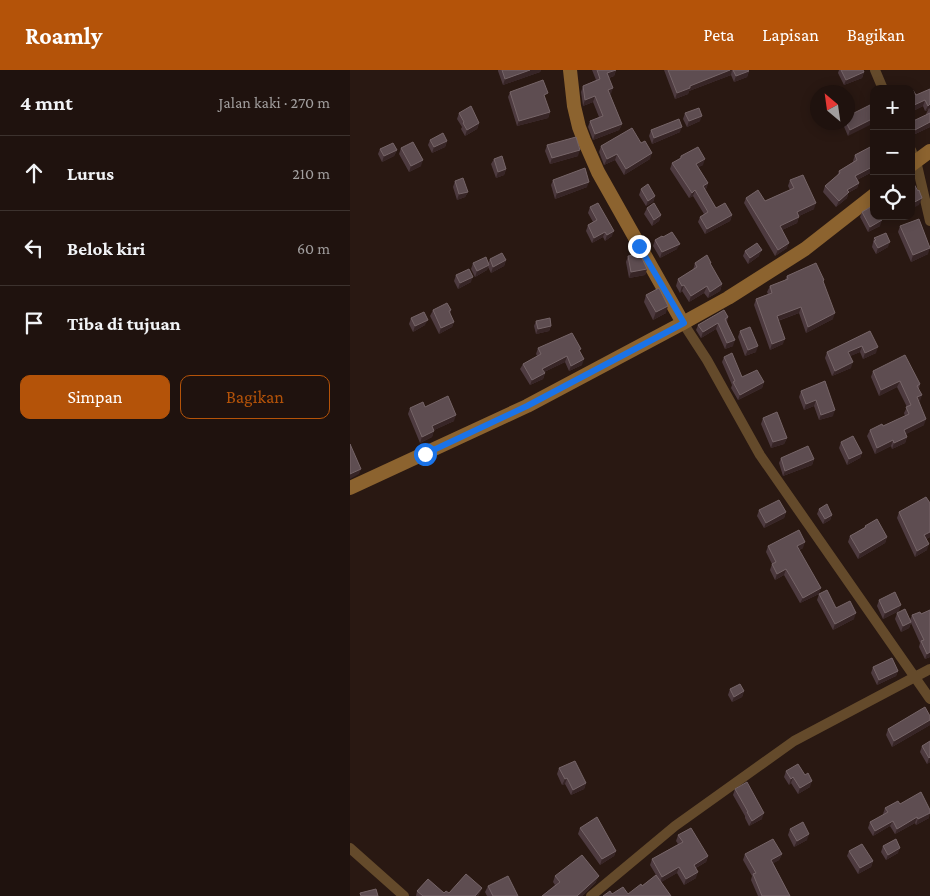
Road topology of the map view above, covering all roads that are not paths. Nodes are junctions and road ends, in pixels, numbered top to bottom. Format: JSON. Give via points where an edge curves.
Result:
{"nodes":[{"id":1,"x":570,"y":70,"type":"edge"},
{"id":2,"x":875,"y":70,"type":"edge"},
{"id":3,"x":881,"y":85,"type":"edge"},
{"id":4,"x":930,"y":151,"type":"edge"},
{"id":5,"x":915,"y":158,"type":"edge"},
{"id":6,"x":915,"y":166,"type":"edge"},
{"id":7,"x":870,"y":198,"type":"edge"},
{"id":8,"x":930,"y":220,"type":"edge"},
{"id":9,"x":684,"y":323,"type":"junction"},
{"id":10,"x":350,"y":488,"type":"edge"},
{"id":11,"x":930,"y":669,"type":"edge"},
{"id":12,"x":915,"y":678,"type":"junction"},
{"id":13,"x":930,"y":699,"type":"edge"},
{"id":14,"x":350,"y":848,"type":"edge"},
{"id":15,"x":404,"y":896,"type":"edge"},
{"id":16,"x":591,"y":896,"type":"edge"}],
"edges":[{"from":1,"to":9,"type":"street","via":[[578,127],[591,156]]},
{"from":2,"to":3,"type":"street"},
{"from":4,"to":5,"type":"street"},
{"from":6,"to":8,"type":"street"},
{"from":7,"to":9,"type":"street","via":[[805,249]]},
{"from":9,"to":10,"type":"street","via":[[527,406]]},
{"from":9,"to":12,"type":"street","via":[[760,455]]},
{"from":11,"to":12,"type":"street"},
{"from":12,"to":13,"type":"street"},
{"from":12,"to":16,"type":"street","via":[[794,741],[675,826]]},
{"from":14,"to":15,"type":"street"}]}
